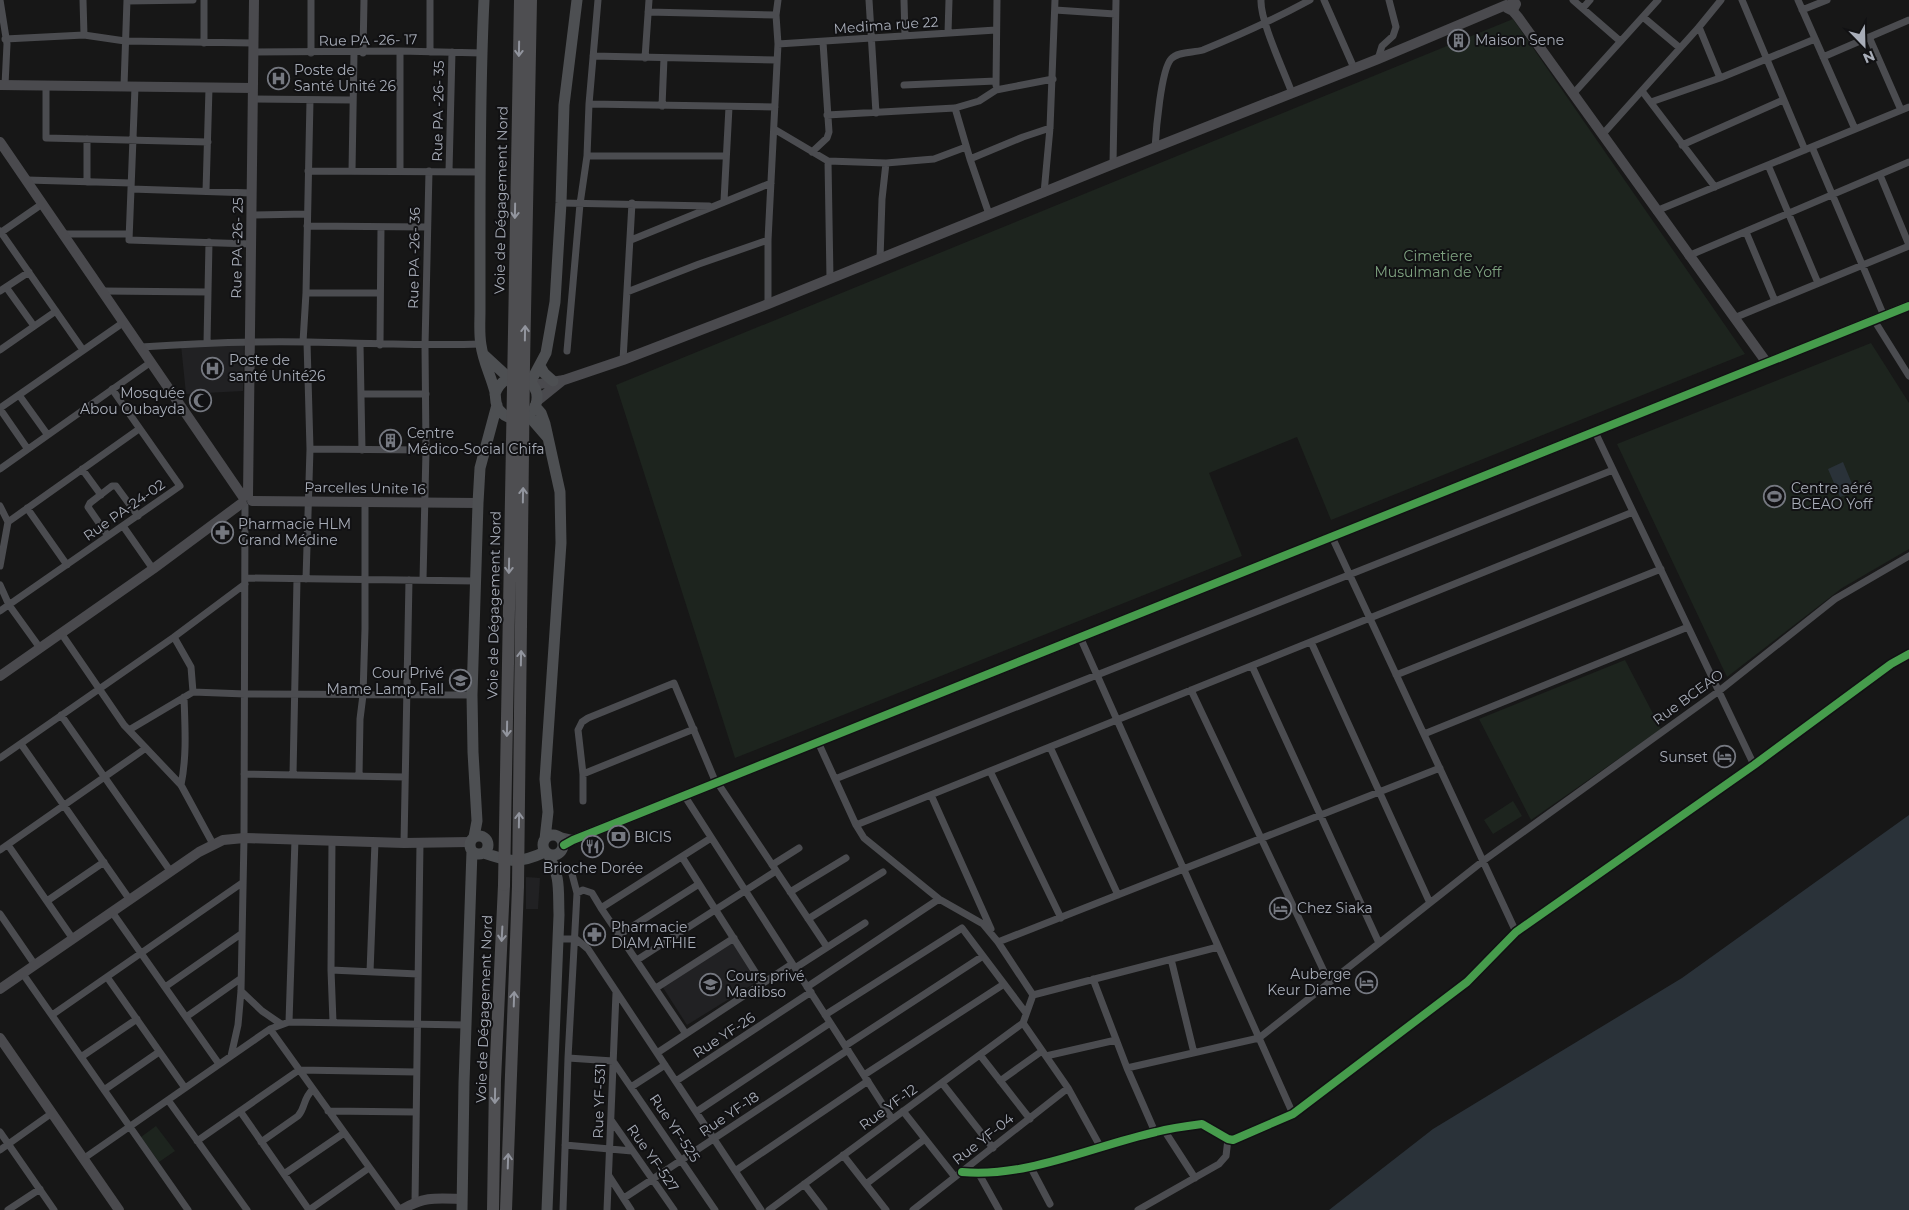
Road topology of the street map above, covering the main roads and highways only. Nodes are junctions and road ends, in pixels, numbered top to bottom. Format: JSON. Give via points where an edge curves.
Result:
{"nodes":[{"id":1,"x":484,"y":0,"type":"edge"},
{"id":2,"x":520,"y":0,"type":"edge"},
{"id":3,"x":531,"y":0,"type":"edge"},
{"id":4,"x":577,"y":0,"type":"edge"},
{"id":5,"x":482,"y":349,"type":"junction"},
{"id":6,"x":546,"y":353,"type":"junction"},
{"id":7,"x":540,"y":366,"type":"junction"},
{"id":8,"x":514,"y":378,"type":"junction"},
{"id":9,"x":559,"y":380,"type":"road end"},
{"id":10,"x":532,"y":384,"type":"junction"},
{"id":11,"x":496,"y":400,"type":"junction"},
{"id":12,"x":533,"y":407,"type":"junction"},
{"id":13,"x":508,"y":417,"type":"junction"},
{"id":14,"x":487,"y":442,"type":"junction"},
{"id":15,"x":555,"y":845,"type":"junction"},
{"id":16,"x":479,"y":846,"type":"junction"},
{"id":17,"x":462,"y":1204,"type":"edge"},
{"id":18,"x":493,"y":1210,"type":"edge"},
{"id":19,"x":506,"y":1210,"type":"edge"},
{"id":20,"x":547,"y":1210,"type":"edge"}],
"edges":[{"from":1,"to":5,"type":"main road","via":[[480,172]]},
{"from":2,"to":18,"type":"highway","name":"Voie de Dégagement Nord","one_way":true,"bridge":true,"via":[[504,885]]},
{"from":19,"to":3,"type":"highway","name":"Voie de Dégagement Nord","one_way":true,"bridge":true,"via":[[518,886]]},
{"from":4,"to":6,"type":"main road","via":[[564,105],[555,302]]},
{"from":5,"to":8,"type":"main road"},
{"from":5,"to":11,"type":"main road"},
{"from":6,"to":7,"type":"main road"},
{"from":6,"to":8,"type":"main road"},
{"from":7,"to":9,"type":"main road","via":[[544,373]]},
{"from":7,"to":10,"type":"main road"},
{"from":8,"to":10,"type":"main road"},
{"from":8,"to":11,"type":"main road","via":[[500,384]]},
{"from":10,"to":12,"type":"main road","via":[[536,390]]},
{"from":11,"to":13,"type":"main road","via":[[499,410]]},
{"from":11,"to":14,"type":"main road"},
{"from":12,"to":13,"type":"main road","via":[[518,418]]},
{"from":12,"to":15,"type":"main road","via":[[541,413],[545,424],[560,492],[561,544],[545,779]]},
{"from":13,"to":14,"type":"main road"},
{"from":14,"to":16,"type":"main road","via":[[480,468],[472,695]]},
{"from":15,"to":16,"type":"main road","via":[[516,856]]},
{"from":15,"to":20,"type":"main road","via":[[558,939]]},
{"from":16,"to":17,"type":"main road","via":[[471,871]]}]}
